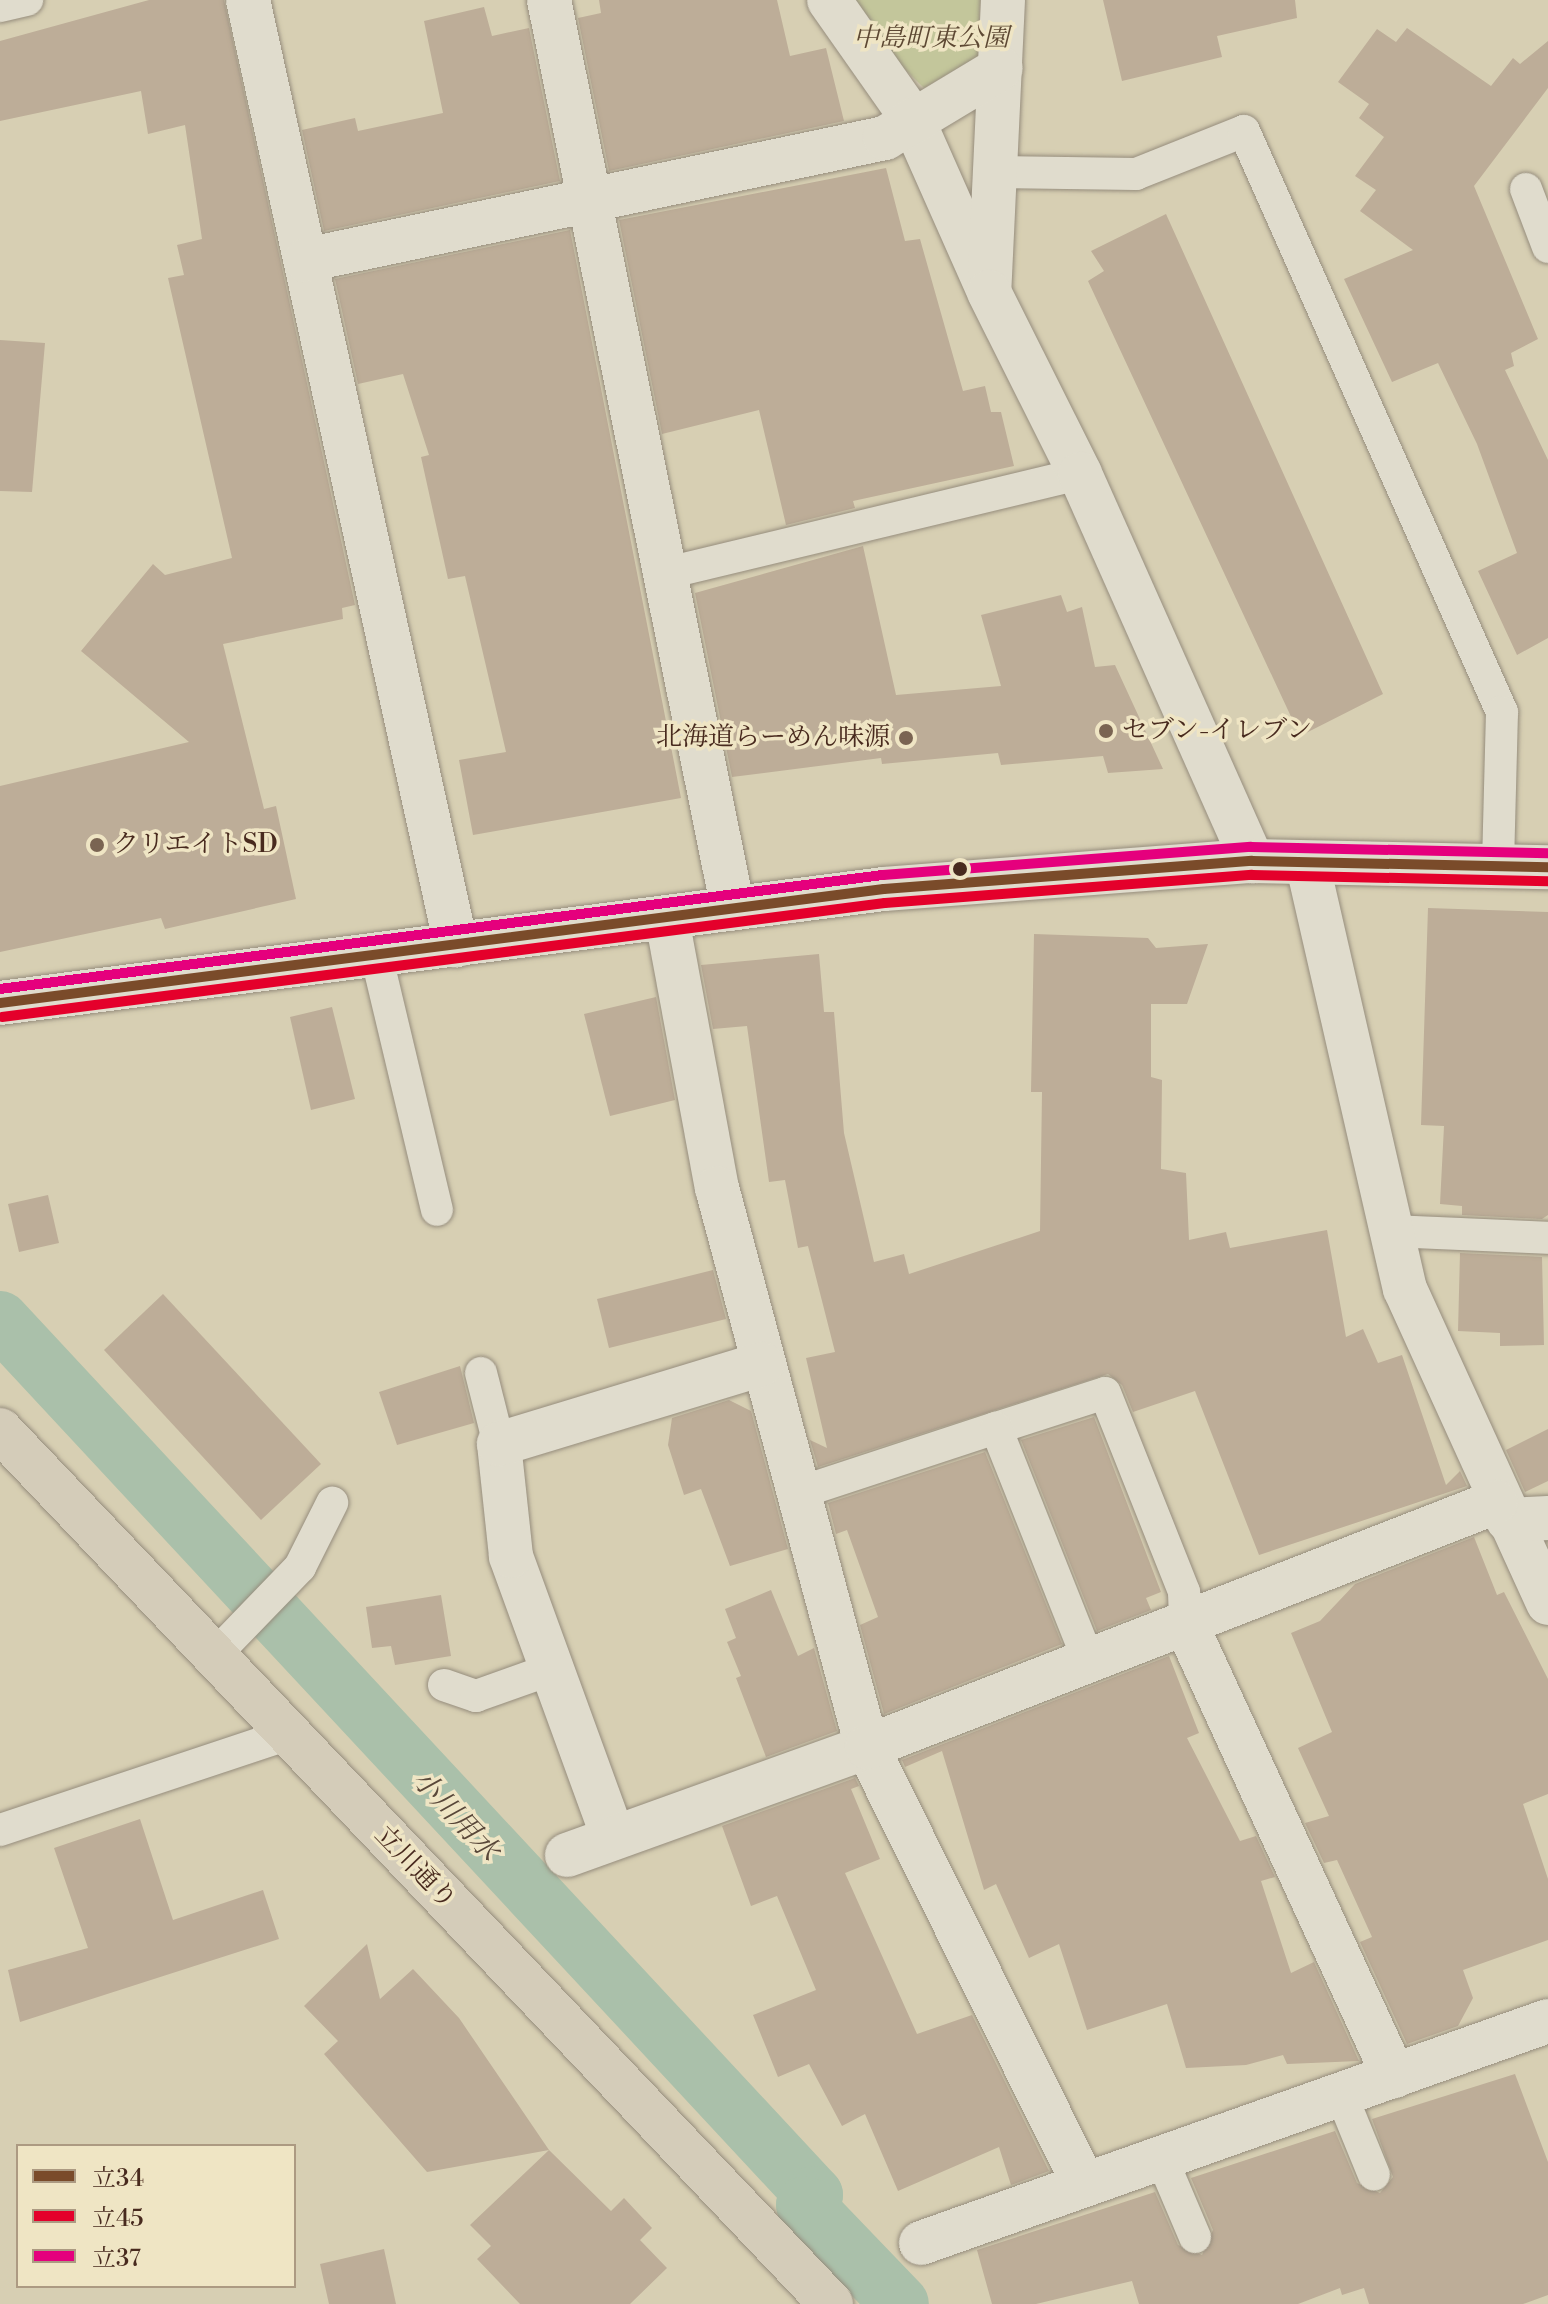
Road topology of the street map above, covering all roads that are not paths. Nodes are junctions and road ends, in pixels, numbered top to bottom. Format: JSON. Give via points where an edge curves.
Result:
{"nodes":[{"id":1,"x":27,"y":0,"type":"edge"},
{"id":2,"x":248,"y":0,"type":"edge"},
{"id":3,"x":549,"y":0,"type":"edge"},
{"id":4,"x":829,"y":0,"type":"edge"},
{"id":5,"x":1003,"y":0,"type":"edge"},
{"id":6,"x":0,"y":6,"type":"edge"},
{"id":7,"x":1001,"y":68,"type":"junction"},
{"id":8,"x":912,"y":118,"type":"junction"},
{"id":9,"x":996,"y":172,"type":"junction"},
{"id":10,"x":1526,"y":189,"type":"dead end"},
{"id":11,"x":591,"y":203,"type":"junction"},
{"id":12,"x":1548,"y":247,"type":"edge"},
{"id":13,"x":306,"y":260,"type":"junction"},
{"id":14,"x":989,"y":292,"type":"junction"},
{"id":15,"x":1080,"y":474,"type":"junction"},
{"id":16,"x":667,"y":573,"type":"junction"},
{"id":17,"x":1252,"y":861,"type":"junction"},
{"id":18,"x":1308,"y":866,"type":"junction"},
{"id":19,"x":1498,"y":867,"type":"junction"},
{"id":20,"x":1548,"y":867,"type":"edge"},
{"id":21,"x":733,"y":909,"type":"junction"},
{"id":22,"x":667,"y":919,"type":"junction"},
{"id":23,"x":456,"y":945,"type":"junction"},
{"id":24,"x":376,"y":954,"type":"junction"},
{"id":25,"x":0,"y":1003,"type":"edge"},
{"id":26,"x":437,"y":1210,"type":"dead end"},
{"id":27,"x":1390,"y":1231,"type":"junction"},
{"id":28,"x":1548,"y":1238,"type":"edge"},
{"id":29,"x":762,"y":1364,"type":"junction"},
{"id":30,"x":481,"y":1373,"type":"dead end"},
{"id":31,"x":996,"y":1428,"type":"junction"},
{"id":32,"x":0,"y":1430,"type":"edge"},
{"id":33,"x":499,"y":1444,"type":"junction"},
{"id":34,"x":798,"y":1493,"type":"junction"},
{"id":35,"x":332,"y":1503,"type":"dead end"},
{"id":36,"x":1517,"y":1513,"type":"edge"},
{"id":37,"x":1548,"y":1603,"type":"edge"},
{"id":38,"x":1185,"y":1622,"type":"junction"},
{"id":39,"x":214,"y":1656,"type":"junction"},
{"id":40,"x":1088,"y":1659,"type":"junction"},
{"id":41,"x":552,"y":1669,"type":"junction"},
{"id":42,"x":444,"y":1685,"type":"dead end"},
{"id":43,"x":288,"y":1734,"type":"junction"},
{"id":44,"x":867,"y":1747,"type":"junction"},
{"id":45,"x":0,"y":1830,"type":"edge"},
{"id":46,"x":612,"y":1834,"type":"junction"},
{"id":47,"x":567,"y":1855,"type":"dead end"},
{"id":48,"x":1548,"y":2021,"type":"edge"},
{"id":49,"x":1394,"y":2076,"type":"junction"},
{"id":50,"x":1341,"y":2094,"type":"junction"},
{"id":51,"x":1161,"y":2157,"type":"junction"},
{"id":52,"x":1374,"y":2175,"type":"dead end"},
{"id":53,"x":1084,"y":2184,"type":"junction"},
{"id":54,"x":1195,"y":2237,"type":"dead end"},
{"id":55,"x":921,"y":2243,"type":"dead end"},
{"id":56,"x":831,"y":2304,"type":"edge"}],
"edges":[{"from":1,"to":6,"type":"lane"},
{"from":2,"to":13,"type":"street"},
{"from":3,"to":11,"type":"street"},
{"from":4,"to":8,"type":"street"},
{"from":5,"to":7,"type":"street"},
{"from":7,"to":8,"type":"street"},
{"from":7,"to":9,"type":"street"},
{"from":8,"to":11,"type":"street","via":[[885,138]]},
{"from":8,"to":14,"type":"street"},
{"from":9,"to":14,"type":"street"},
{"from":9,"to":19,"type":"lane","via":[[1136,174],[1244,131],[1502,712]]},
{"from":10,"to":12,"type":"lane"},
{"from":11,"to":13,"type":"street"},
{"from":11,"to":16,"type":"street"},
{"from":13,"to":23,"type":"street"},
{"from":14,"to":15,"type":"street"},
{"from":15,"to":16,"type":"lane"},
{"from":15,"to":17,"type":"street"},
{"from":16,"to":21,"type":"street"},
{"from":17,"to":18,"type":"street"},
{"from":17,"to":21,"type":"street"},
{"from":18,"to":19,"type":"street"},
{"from":18,"to":27,"type":"street"},
{"from":19,"to":20,"type":"street"},
{"from":21,"to":22,"type":"street"},
{"from":22,"to":23,"type":"street"},
{"from":22,"to":29,"type":"street","via":[[717,1188]]},
{"from":23,"to":24,"type":"street"},
{"from":24,"to":25,"type":"street"},
{"from":24,"to":26,"type":"lane"},
{"from":27,"to":28,"type":"lane"},
{"from":27,"to":36,"type":"street","via":[[1405,1289]]},
{"from":29,"to":33,"type":"street"},
{"from":29,"to":34,"type":"street"},
{"from":30,"to":33,"type":"lane"},
{"from":31,"to":34,"type":"lane"},
{"from":31,"to":38,"type":"lane","via":[[1105,1393],[1184,1592]]},
{"from":31,"to":40,"type":"lane"},
{"from":32,"to":39,"type":"main road","name":"立川通り"},
{"from":33,"to":41,"type":"street","via":[[511,1556]]},
{"from":34,"to":44,"type":"street"},
{"from":35,"to":39,"type":"lane","via":[[300,1567]]},
{"from":36,"to":37,"type":"street"},
{"from":36,"to":38,"type":"street"},
{"from":38,"to":40,"type":"street"},
{"from":38,"to":49,"type":"street"},
{"from":39,"to":43,"type":"main road","name":"立川通り"},
{"from":40,"to":44,"type":"street"},
{"from":41,"to":42,"type":"lane","via":[[476,1696]]},
{"from":41,"to":46,"type":"street"},
{"from":43,"to":45,"type":"lane"},
{"from":43,"to":56,"type":"main road","name":"立川通り"},
{"from":44,"to":46,"type":"street"},
{"from":44,"to":53,"type":"street"},
{"from":46,"to":47,"type":"street"},
{"from":48,"to":49,"type":"street"},
{"from":49,"to":50,"type":"street"},
{"from":50,"to":51,"type":"street"},
{"from":50,"to":52,"type":"lane"},
{"from":51,"to":53,"type":"street"},
{"from":51,"to":54,"type":"lane"},
{"from":53,"to":55,"type":"street"}]}
